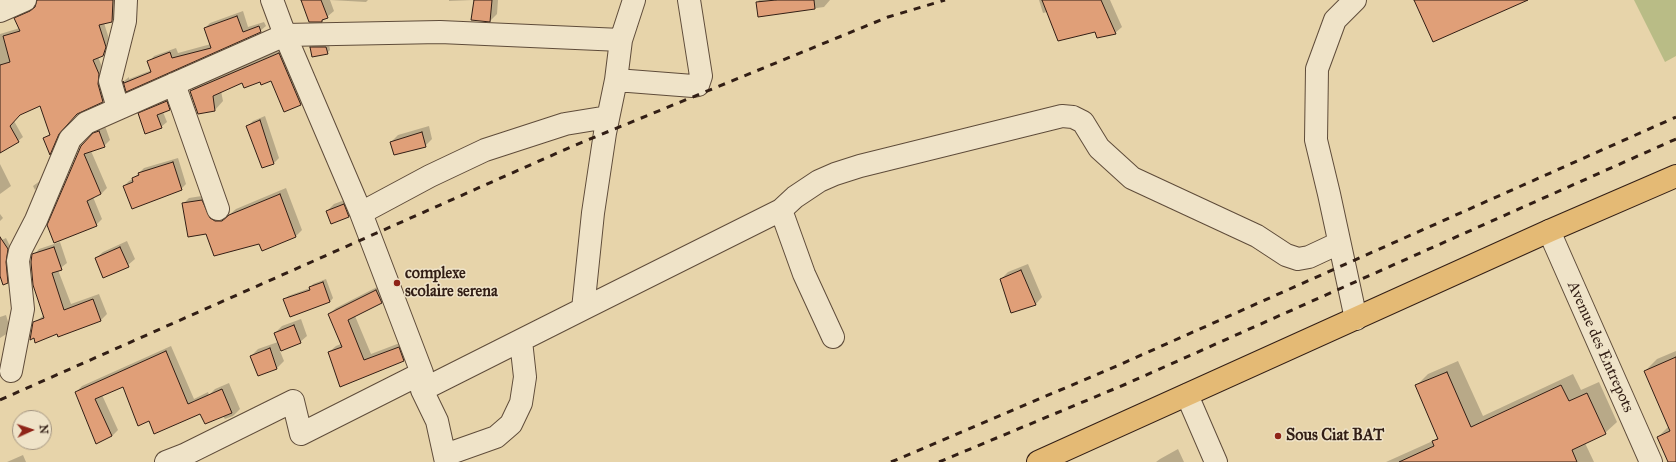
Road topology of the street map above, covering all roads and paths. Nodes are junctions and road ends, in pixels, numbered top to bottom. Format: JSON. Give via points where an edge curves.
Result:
{"nodes":[{"id":1,"x":25,"y":0,"type":"edge"},
{"id":2,"x":126,"y":0,"type":"edge"},
{"id":3,"x":272,"y":0,"type":"edge"},
{"id":4,"x":634,"y":0,"type":"edge"},
{"id":5,"x":689,"y":0,"type":"edge"},
{"id":6,"x":1355,"y":0,"type":"edge"},
{"id":7,"x":0,"y":11,"type":"edge"},
{"id":8,"x":285,"y":35,"type":"junction"},
{"id":9,"x":621,"y":40,"type":"junction"},
{"id":10,"x":616,"y":80,"type":"junction"},
{"id":11,"x":174,"y":84,"type":"junction"},
{"id":12,"x":118,"y":108,"type":"junction"},
{"id":13,"x":608,"y":117,"type":"junction"},
{"id":14,"x":1676,"y":176,"type":"edge"},
{"id":15,"x":218,"y":209,"type":"dead end"},
{"id":16,"x":781,"y":210,"type":"junction"},
{"id":17,"x":360,"y":213,"type":"junction"},
{"id":18,"x":1549,"y":232,"type":"junction"},
{"id":19,"x":1339,"y":243,"type":"junction"},
{"id":20,"x":583,"y":309,"type":"junction"},
{"id":21,"x":1356,"y":319,"type":"junction"},
{"id":22,"x":833,"y":337,"type":"dead end"},
{"id":23,"x":521,"y":341,"type":"junction"},
{"id":24,"x":11,"y":371,"type":"dead end"},
{"id":25,"x":422,"y":382,"type":"junction"},
{"id":26,"x":1187,"y":395,"type":"junction"},
{"id":27,"x":446,"y":458,"type":"edge"},
{"id":28,"x":166,"y":462,"type":"edge"},
{"id":29,"x":1038,"y":462,"type":"edge"},
{"id":30,"x":1216,"y":462,"type":"edge"},
{"id":31,"x":1651,"y":462,"type":"edge"}],
"edges":[{"from":1,"to":7,"type":"street"},
{"from":2,"to":12,"type":"street","via":[[125,21],[110,82]]},
{"from":3,"to":8,"type":"street"},
{"from":4,"to":9,"type":"street"},
{"from":5,"to":10,"type":"street","via":[[700,76],[698,85]]},
{"from":6,"to":19,"type":"street","via":[[1335,20],[1317,69],[1316,140]]},
{"from":8,"to":9,"type":"street","via":[[440,32]]},
{"from":8,"to":11,"type":"street"},
{"from":8,"to":17,"type":"street"},
{"from":9,"to":10,"type":"street"},
{"from":10,"to":13,"type":"street"},
{"from":11,"to":12,"type":"street"},
{"from":11,"to":15,"type":"street"},
{"from":12,"to":24,"type":"street","via":[[86,123],[70,139],[20,251],[18,261],[23,309]]},
{"from":13,"to":17,"type":"street","via":[[565,124],[485,150]]},
{"from":13,"to":20,"type":"street","via":[[593,213]]},
{"from":14,"to":18,"type":"main road"},
{"from":16,"to":19,"type":"street","via":[[814,184],[835,174],[1062,116],[1083,122],[1099,148],[1132,178],[1257,236],[1286,255],[1298,259],[1309,257]]},
{"from":16,"to":20,"type":"street"},
{"from":16,"to":22,"type":"street","via":[[804,274]]},
{"from":17,"to":25,"type":"street"},
{"from":18,"to":21,"type":"main road"},
{"from":18,"to":31,"type":"street","name":"Avenue des Entrepots"},
{"from":19,"to":21,"type":"street"},
{"from":20,"to":23,"type":"street"},
{"from":21,"to":26,"type":"main road"},
{"from":23,"to":25,"type":"street"},
{"from":23,"to":27,"type":"street","via":[[525,377],[521,403],[511,424],[496,438]]},
{"from":25,"to":27,"type":"street","via":[[437,421]]},
{"from":25,"to":28,"type":"street","via":[[301,434],[293,401]]},
{"from":26,"to":29,"type":"main road"},
{"from":26,"to":30,"type":"street"}]}
